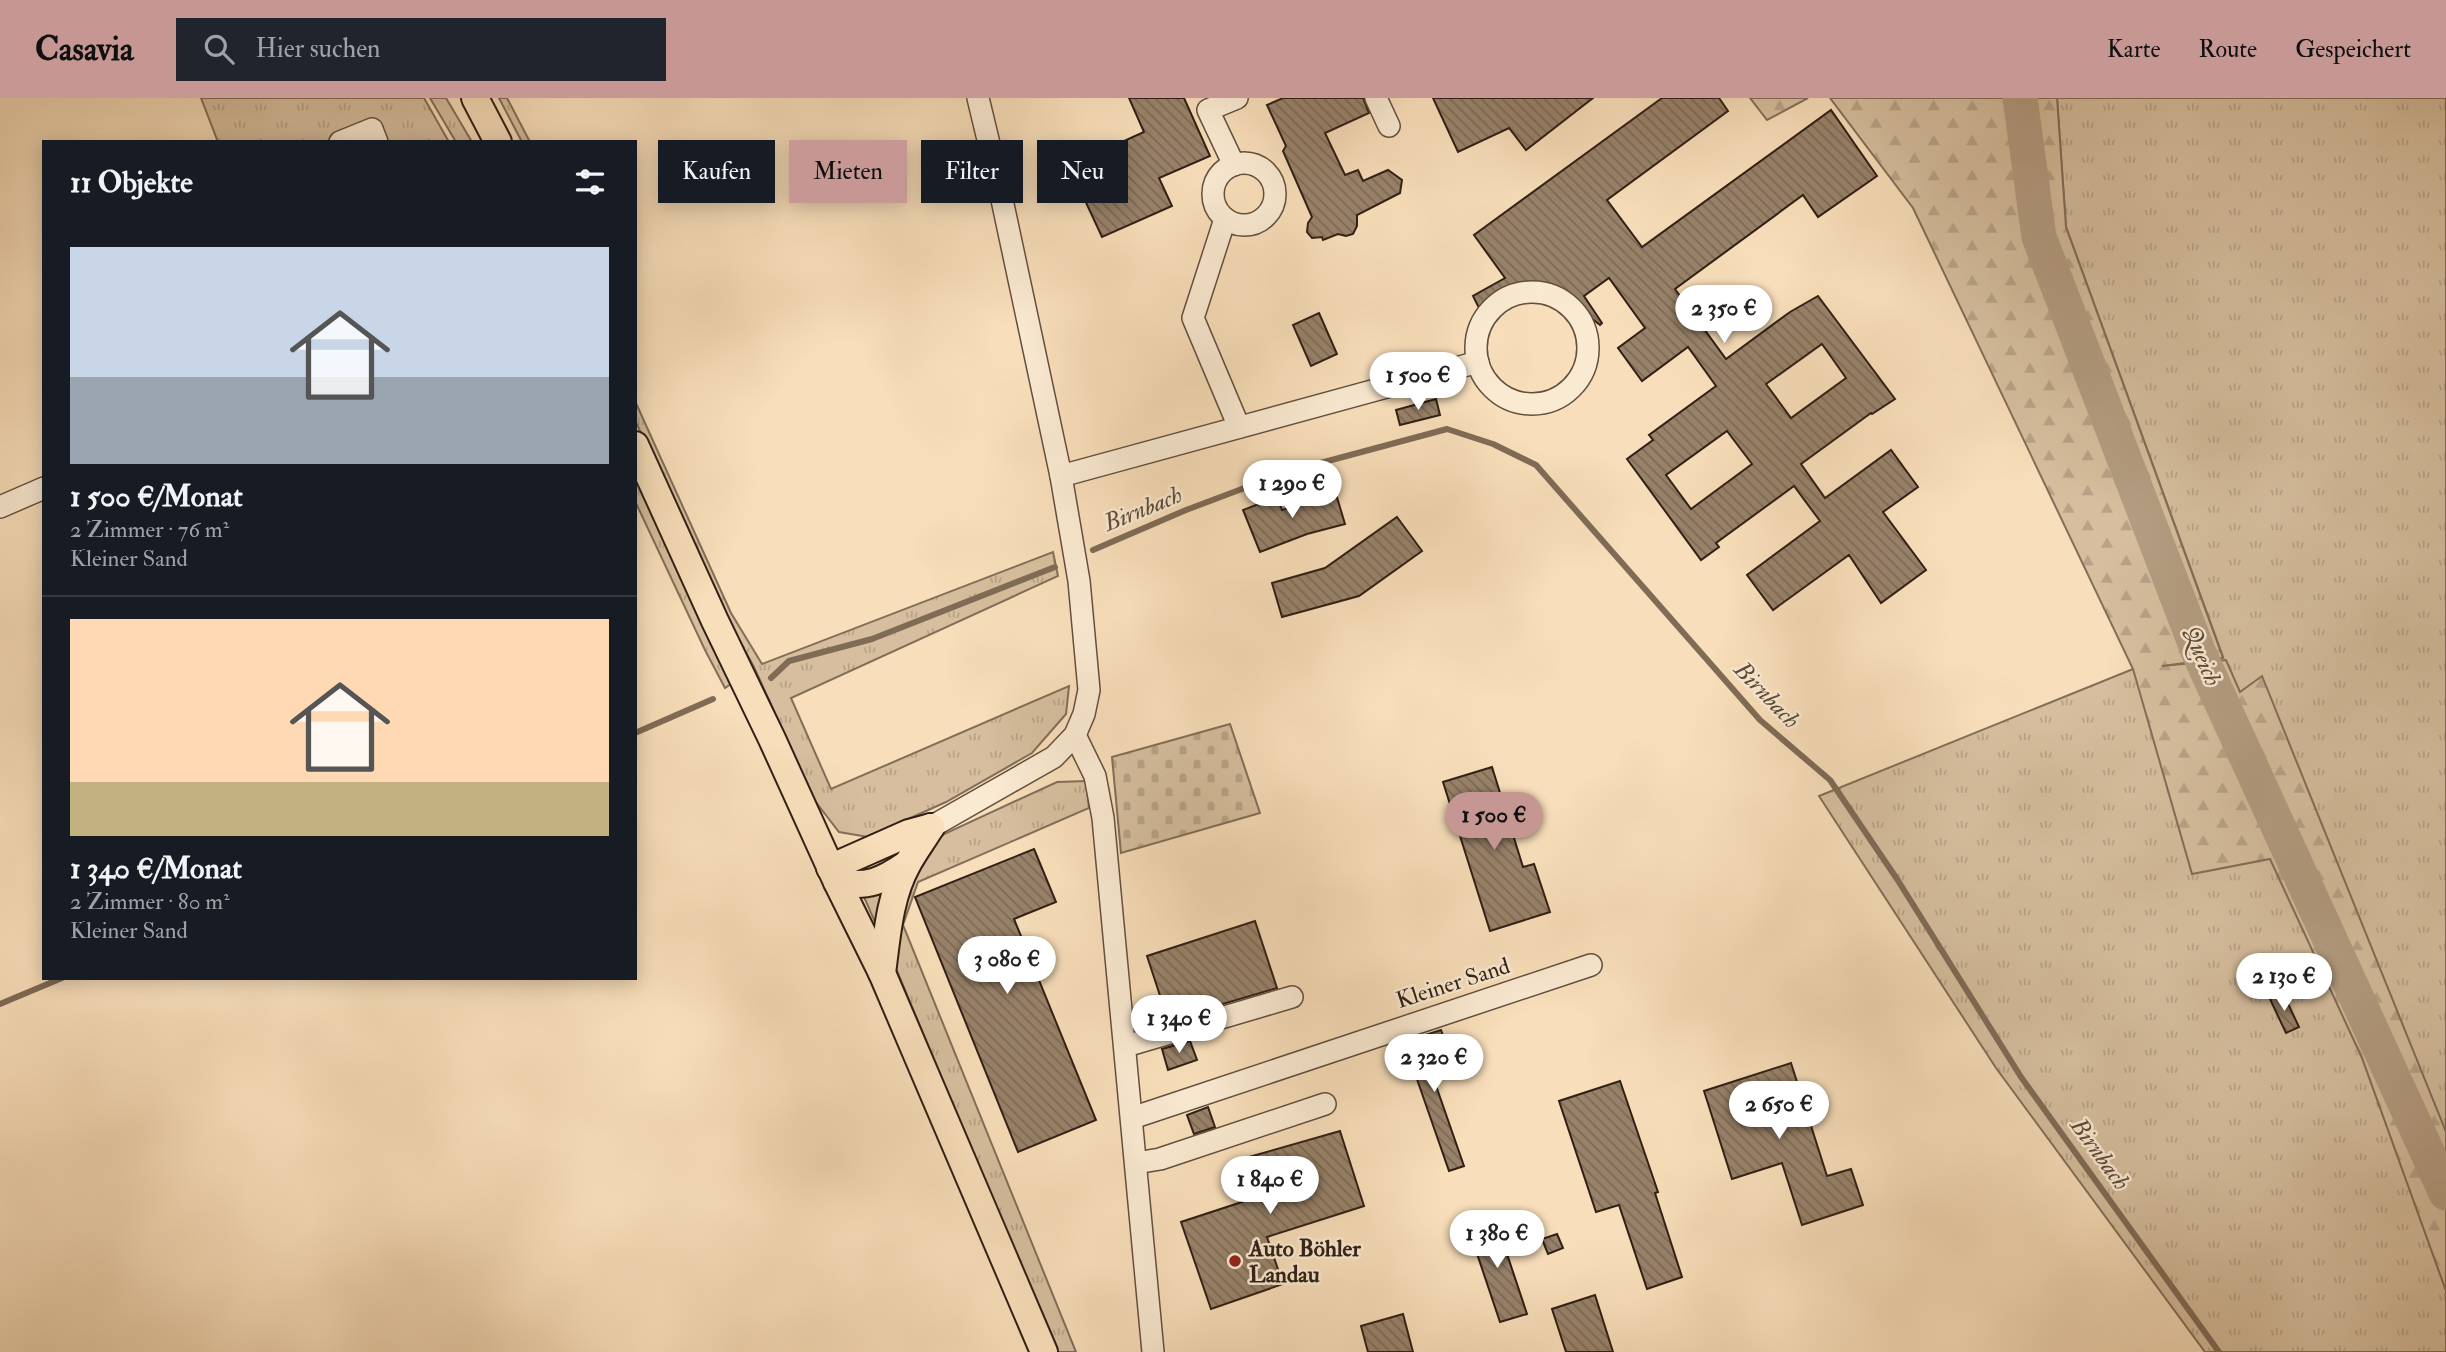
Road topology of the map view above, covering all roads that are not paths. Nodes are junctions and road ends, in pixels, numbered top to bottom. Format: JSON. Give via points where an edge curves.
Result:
{"nodes":[{"id":1,"x":475,"y":98,"type":"edge"},
{"id":2,"x":978,"y":98,"type":"edge"},
{"id":3,"x":1237,"y":98,"type":"edge"},
{"id":4,"x":1376,"y":98,"type":"edge"},
{"id":5,"x":1389,"y":126,"type":"dead end"},
{"id":6,"x":345,"y":140,"type":"edge"},
{"id":7,"x":376,"y":140,"type":"edge"},
{"id":8,"x":497,"y":140,"type":"edge"},
{"id":9,"x":1234,"y":165,"type":"junction"},
{"id":10,"x":1225,"y":219,"type":"junction"},
{"id":11,"x":1478,"y":362,"type":"junction"},
{"id":12,"x":1239,"y":427,"type":"junction"},
{"id":13,"x":637,"y":448,"type":"edge"},
{"id":14,"x":1061,"y":476,"type":"junction"},
{"id":15,"x":42,"y":489,"type":"edge"},
{"id":16,"x":0,"y":507,"type":"edge"},
{"id":17,"x":1075,"y":735,"type":"junction"},
{"id":18,"x":931,"y":827,"type":"junction"},
{"id":19,"x":907,"y":864,"type":"junction"},
{"id":20,"x":834,"y":875,"type":"junction"},
{"id":21,"x":1591,"y":964,"type":"dead end"},
{"id":22,"x":883,"y":973,"type":"junction"},
{"id":23,"x":1292,"y":997,"type":"dead end"},
{"id":24,"x":1125,"y":1046,"type":"junction"},
{"id":25,"x":1325,"y":1104,"type":"dead end"},
{"id":26,"x":1132,"y":1118,"type":"junction"},
{"id":27,"x":1136,"y":1163,"type":"junction"},
{"id":28,"x":1044,"y":1352,"type":"edge"},
{"id":29,"x":1153,"y":1352,"type":"edge"}],
"edges":[{"from":1,"to":8,"type":"main road"},
{"from":2,"to":14,"type":"street"},
{"from":3,"to":9,"type":"street","via":[[1208,110]]},
{"from":4,"to":5,"type":"street"},
{"from":6,"to":7,"type":"street","via":[[372,129]]},
{"from":9,"to":10,"type":"street","via":[[1220,174],[1212,192]]},
{"from":9,"to":10,"type":"street","via":[[1247,163],[1265,171],[1272,179],[1275,200],[1272,210],[1256,224],[1245,226]]},
{"from":10,"to":12,"type":"street","via":[[1193,318]]},
{"from":11,"to":11,"type":"street","via":[[1485,379],[1512,401],[1530,405],[1550,402],[1580,377],[1588,343],[1581,322],[1567,304],[1536,292],[1519,294],[1489,312],[1476,345]]},
{"from":11,"to":12,"type":"street"},
{"from":12,"to":14,"type":"street"},
{"from":13,"to":20,"type":"main road"},
{"from":14,"to":17,"type":"street","via":[[1079,581],[1089,680],[1088,700]]},
{"from":15,"to":16,"type":"street"},
{"from":17,"to":18,"type":"street","via":[[1054,757]]},
{"from":17,"to":24,"type":"street","via":[[1095,776],[1103,818]]},
{"from":18,"to":19,"type":"main road"},
{"from":18,"to":20,"type":"main road","via":[[909,833]]},
{"from":19,"to":20,"type":"main road","via":[[861,885]]},
{"from":19,"to":22,"type":"main road","via":[[893,903]]},
{"from":20,"to":22,"type":"main road"},
{"from":21,"to":26,"type":"street","name":"Kleiner Sand"},
{"from":22,"to":28,"type":"main road"},
{"from":23,"to":24,"type":"street"},
{"from":24,"to":26,"type":"street"},
{"from":25,"to":27,"type":"street"},
{"from":26,"to":27,"type":"street"},
{"from":27,"to":29,"type":"street"}]}
